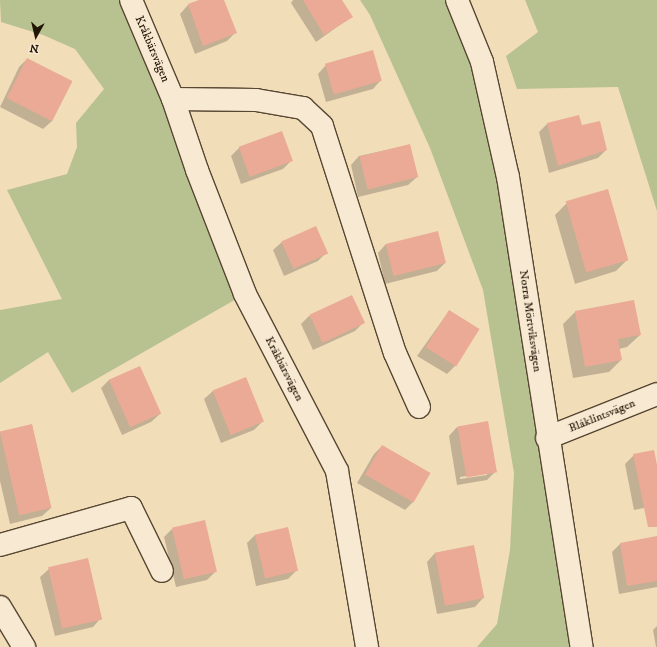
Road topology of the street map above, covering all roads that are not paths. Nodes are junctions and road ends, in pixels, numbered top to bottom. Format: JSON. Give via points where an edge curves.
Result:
{"nodes":[{"id":1,"x":131,"y":0,"type":"edge"},
{"id":2,"x":457,"y":0,"type":"edge"},
{"id":3,"x":173,"y":99,"type":"junction"},
{"id":4,"x":657,"y":394,"type":"edge"},
{"id":5,"x":419,"y":407,"type":"dead end"},
{"id":6,"x":547,"y":438,"type":"junction"},
{"id":7,"x":0,"y":545,"type":"edge"},
{"id":8,"x":162,"y":571,"type":"dead end"},
{"id":9,"x":0,"y":607,"type":"edge"},
{"id":10,"x":24,"y":647,"type":"edge"},
{"id":11,"x":367,"y":647,"type":"edge"},
{"id":12,"x":582,"y":647,"type":"edge"}],
"edges":[{"from":1,"to":3,"type":"street","name":"Kråkbärsvägen"},
{"from":2,"to":6,"type":"street","name":"Norra Mörtviksvägen","via":[[482,62],[508,177]]},
{"from":3,"to":5,"type":"street","via":[[256,100],[303,108],[322,126],[395,353]]},
{"from":3,"to":11,"type":"street","name":"Kråkbärsvägen","via":[[245,294],[336,471]]},
{"from":4,"to":6,"type":"street","name":"Blåklintsvägen"},
{"from":6,"to":12,"type":"street","name":"Norra Mörtviksvägen"},
{"from":7,"to":8,"type":"street","via":[[131,508]]},
{"from":9,"to":10,"type":"street"}]}
